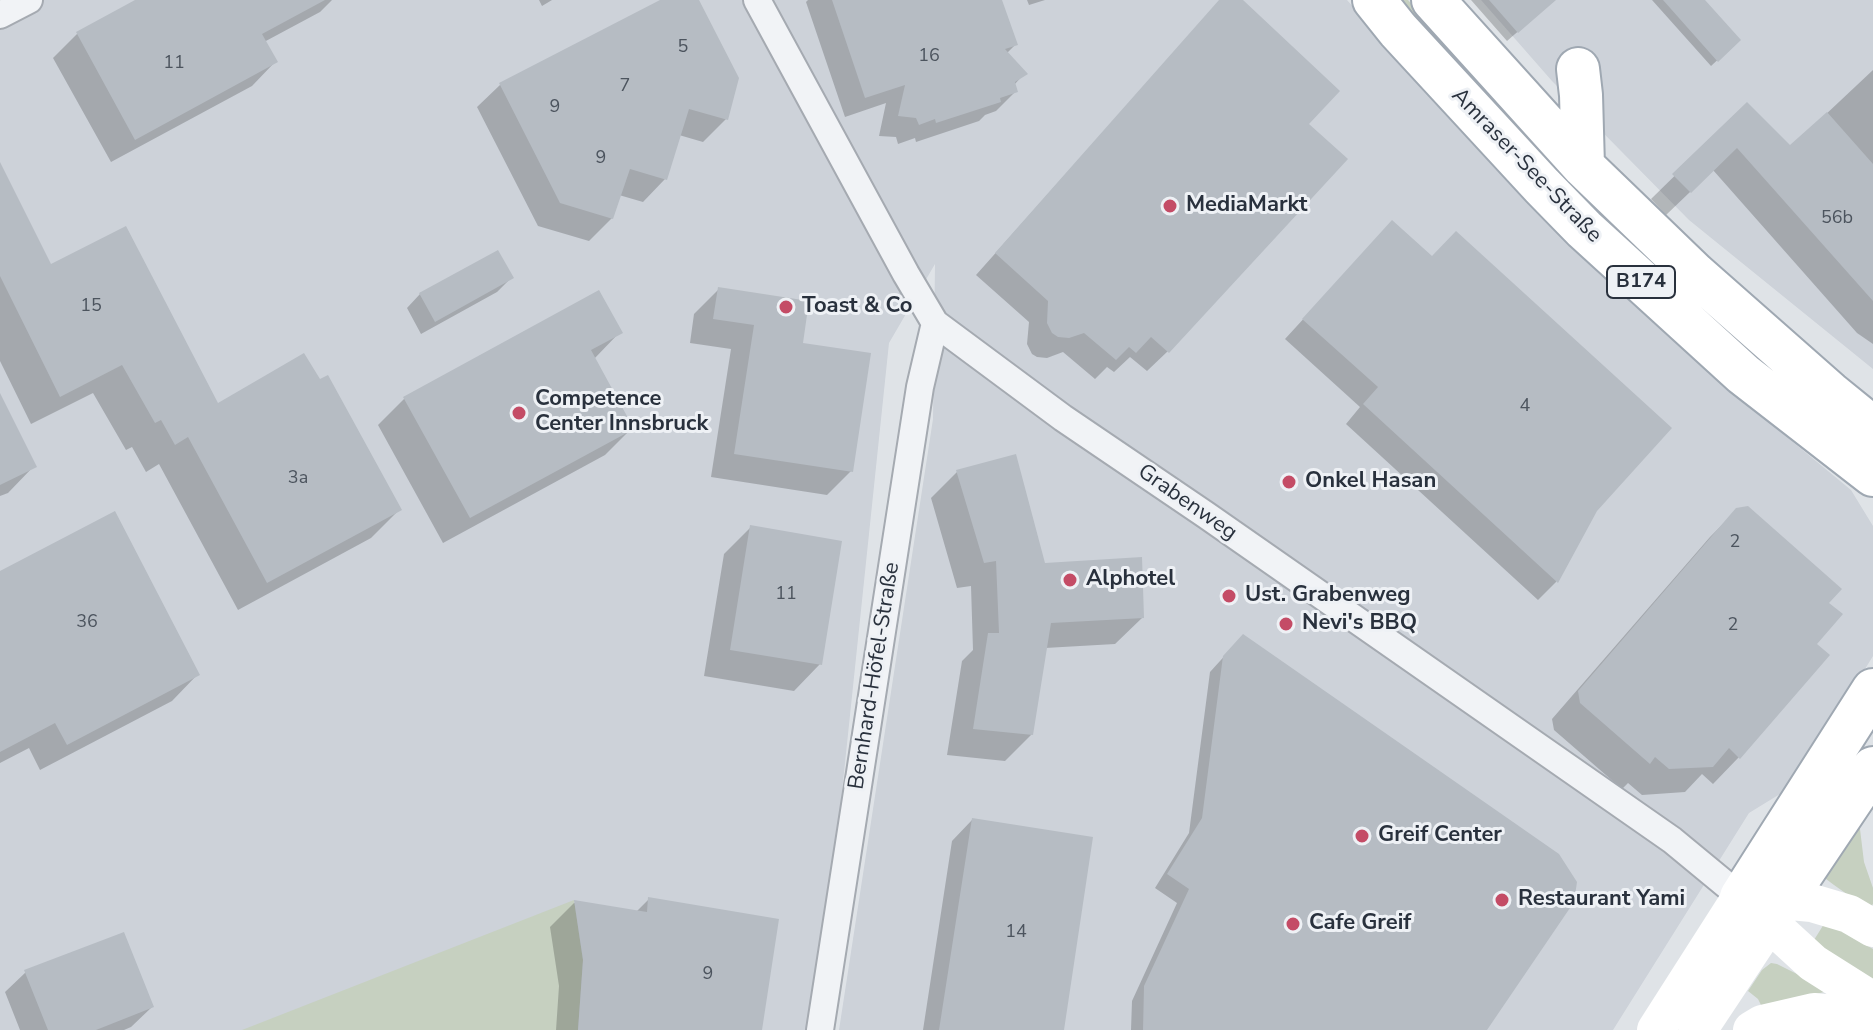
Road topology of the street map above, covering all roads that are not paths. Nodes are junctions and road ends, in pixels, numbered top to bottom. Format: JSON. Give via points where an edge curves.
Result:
{"nodes":[{"id":1,"x":29,"y":0,"type":"edge"},
{"id":2,"x":757,"y":0,"type":"edge"},
{"id":3,"x":1374,"y":0,"type":"edge"},
{"id":4,"x":1433,"y":0,"type":"edge"},
{"id":5,"x":0,"y":15,"type":"edge"},
{"id":6,"x":1578,"y":69,"type":"dead end"},
{"id":7,"x":1583,"y":166,"type":"junction"},
{"id":8,"x":935,"y":323,"type":"junction"},
{"id":9,"x":1863,"y":451,"type":"edge"},
{"id":10,"x":1873,"y":493,"type":"edge"},
{"id":11,"x":1873,"y":690,"type":"edge"},
{"id":12,"x":1873,"y":768,"type":"edge"},
{"id":13,"x":1765,"y":906,"type":"junction"},
{"id":14,"x":1873,"y":928,"type":"edge"},
{"id":15,"x":1873,"y":1001,"type":"edge"},
{"id":16,"x":1873,"y":1018,"type":"edge"},
{"id":17,"x":820,"y":1030,"type":"edge"},
{"id":18,"x":1656,"y":1030,"type":"edge"},
{"id":19,"x":1698,"y":1030,"type":"edge"},
{"id":20,"x":1752,"y":1030,"type":"edge"}],
"edges":[{"from":1,"to":5,"type":"street"},
{"from":2,"to":8,"type":"street","name":"Grabenweg"},
{"from":3,"to":9,"type":"main road","name":"Amraser-See-Straße","number":"B174","via":[[1584,229],[1743,374]]},
{"from":4,"to":7,"type":"main road","name":"Amraser-See-Straße","number":"B174"},
{"from":6,"to":7,"type":"main road"},
{"from":7,"to":9,"type":"main road","name":"Amraser-See-Straße","number":"B174","via":[[1830,393]]},
{"from":8,"to":13,"type":"street","name":"Grabenweg","via":[[1063,418]]},
{"from":8,"to":17,"type":"street","name":"Bernhard-Höfel-Straße","via":[[920,387]]},
{"from":9,"to":10,"type":"main road"},
{"from":11,"to":13,"type":"main road"},
{"from":12,"to":13,"type":"main road"},
{"from":13,"to":14,"type":"main road","via":[[1812,903]]},
{"from":13,"to":15,"type":"main road","via":[[1813,963]]},
{"from":13,"to":18,"type":"main road"},
{"from":13,"to":19,"type":"main road","via":[[1749,916],[1745,959]]},
{"from":16,"to":20,"type":"main road","via":[[1814,1012]]}]}
